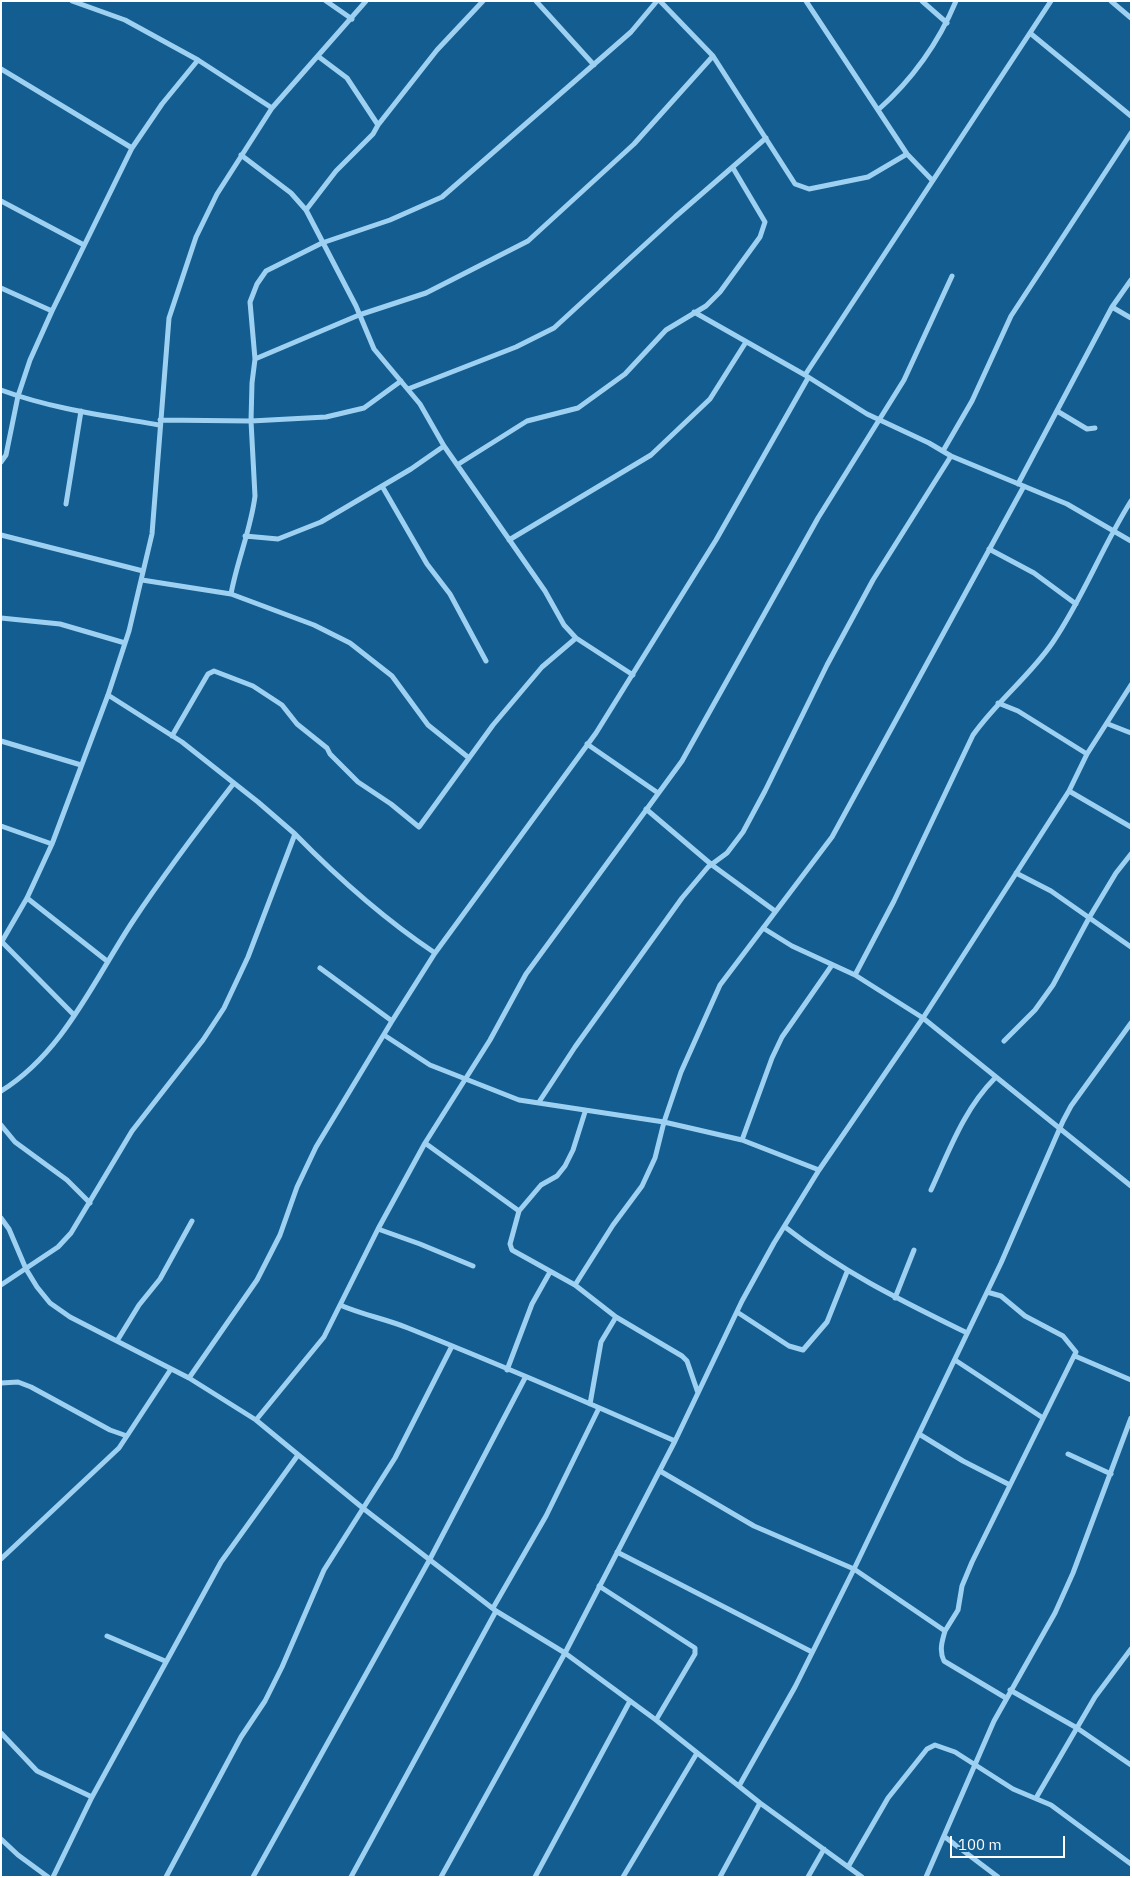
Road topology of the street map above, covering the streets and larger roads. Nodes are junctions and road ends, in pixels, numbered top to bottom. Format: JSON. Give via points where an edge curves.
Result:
{"nodes":[{"id":1,"x":72,"y":1,"type":"edge"},
{"id":2,"x":326,"y":1,"type":"edge"},
{"id":3,"x":366,"y":1,"type":"edge"},
{"id":4,"x":483,"y":1,"type":"edge"},
{"id":5,"x":536,"y":1,"type":"edge"},
{"id":6,"x":658,"y":1,"type":"edge"},
{"id":7,"x":806,"y":1,"type":"edge"},
{"id":8,"x":922,"y":1,"type":"edge"},
{"id":9,"x":956,"y":1,"type":"edge"},
{"id":10,"x":1051,"y":1,"type":"edge"},
{"id":11,"x":1111,"y":1,"type":"edge"},
{"id":12,"x":1131,"y":18,"type":"edge"},
{"id":13,"x":352,"y":19,"type":"junction"},
{"id":14,"x":947,"y":23,"type":"junction"},
{"id":15,"x":1030,"y":33,"type":"junction"},
{"id":16,"x":713,"y":56,"type":"junction"},
{"id":17,"x":320,"y":57,"type":"junction"},
{"id":18,"x":198,"y":60,"type":"junction"},
{"id":19,"x":594,"y":65,"type":"junction"},
{"id":20,"x":1,"y":69,"type":"edge"},
{"id":21,"x":272,"y":108,"type":"junction"},
{"id":22,"x":878,"y":110,"type":"junction"},
{"id":23,"x":1131,"y":116,"type":"edge"},
{"id":24,"x":378,"y":125,"type":"junction"},
{"id":25,"x":1131,"y":133,"type":"edge"},
{"id":26,"x":766,"y":138,"type":"junction"},
{"id":27,"x":132,"y":148,"type":"junction"},
{"id":28,"x":907,"y":154,"type":"junction"},
{"id":29,"x":241,"y":155,"type":"junction"},
{"id":30,"x":733,"y":168,"type":"junction"},
{"id":31,"x":932,"y":180,"type":"junction"},
{"id":32,"x":1,"y":201,"type":"edge"},
{"id":33,"x":306,"y":210,"type":"junction"},
{"id":34,"x":322,"y":243,"type":"junction"},
{"id":35,"x":84,"y":244,"type":"junction"},
{"id":36,"x":952,"y":276,"type":"dead end"},
{"id":37,"x":1131,"y":280,"type":"edge"},
{"id":38,"x":1,"y":288,"type":"edge"},
{"id":39,"x":1112,"y":307,"type":"junction"},
{"id":40,"x":52,"y":311,"type":"junction"},
{"id":41,"x":694,"y":312,"type":"junction"},
{"id":42,"x":359,"y":315,"type":"junction"},
{"id":43,"x":1131,"y":318,"type":"edge"},
{"id":44,"x":746,"y":342,"type":"junction"},
{"id":45,"x":256,"y":359,"type":"junction"},
{"id":46,"x":807,"y":377,"type":"junction"},
{"id":47,"x":401,"y":381,"type":"junction"},
{"id":48,"x":408,"y":389,"type":"junction"},
{"id":49,"x":1,"y":390,"type":"edge"},
{"id":50,"x":18,"y":396,"type":"junction"},
{"id":51,"x":81,"y":411,"type":"junction"},
{"id":52,"x":1057,"y":411,"type":"junction"},
{"id":53,"x":879,"y":419,"type":"junction"},
{"id":54,"x":251,"y":421,"type":"junction"},
{"id":55,"x":160,"y":423,"type":"junction"},
{"id":56,"x":1094,"y":428,"type":"dead end"},
{"id":57,"x":444,"y":446,"type":"junction"},
{"id":58,"x":943,"y":451,"type":"junction"},
{"id":59,"x":951,"y":456,"type":"junction"},
{"id":60,"x":1,"y":462,"type":"edge"},
{"id":61,"x":458,"y":465,"type":"junction"},
{"id":62,"x":1021,"y":485,"type":"junction"},
{"id":63,"x":382,"y":486,"type":"junction"},
{"id":64,"x":1131,"y":501,"type":"edge"},
{"id":65,"x":66,"y":504,"type":"dead end"},
{"id":66,"x":1113,"y":530,"type":"junction"},
{"id":67,"x":1,"y":535,"type":"edge"},
{"id":68,"x":246,"y":536,"type":"junction"},
{"id":69,"x":509,"y":540,"type":"junction"},
{"id":70,"x":1131,"y":541,"type":"edge"},
{"id":71,"x":989,"y":549,"type":"junction"},
{"id":72,"x":143,"y":571,"type":"junction"},
{"id":73,"x":142,"y":580,"type":"junction"},
{"id":74,"x":231,"y":594,"type":"junction"},
{"id":75,"x":1076,"y":604,"type":"junction"},
{"id":76,"x":1,"y":618,"type":"edge"},
{"id":77,"x":576,"y":638,"type":"junction"},
{"id":78,"x":125,"y":643,"type":"junction"},
{"id":79,"x":486,"y":662,"type":"dead end"},
{"id":80,"x":633,"y":675,"type":"junction"},
{"id":81,"x":1131,"y":685,"type":"edge"},
{"id":82,"x":108,"y":695,"type":"junction"},
{"id":83,"x":998,"y":703,"type":"junction"},
{"id":84,"x":1108,"y":724,"type":"junction"},
{"id":85,"x":1131,"y":733,"type":"edge"},
{"id":86,"x":172,"y":736,"type":"junction"},
{"id":87,"x":1,"y":741,"type":"edge"},
{"id":88,"x":587,"y":744,"type":"junction"},
{"id":89,"x":1087,"y":754,"type":"junction"},
{"id":90,"x":469,"y":758,"type":"junction"},
{"id":91,"x":81,"y":765,"type":"junction"},
{"id":92,"x":234,"y":783,"type":"junction"},
{"id":93,"x":1069,"y":792,"type":"junction"},
{"id":94,"x":658,"y":793,"type":"junction"},
{"id":95,"x":646,"y":809,"type":"junction"},
{"id":96,"x":1,"y":826,"type":"edge"},
{"id":97,"x":1131,"y":828,"type":"edge"},
{"id":98,"x":295,"y":834,"type":"junction"},
{"id":99,"x":52,"y":844,"type":"junction"},
{"id":100,"x":1131,"y":854,"type":"edge"},
{"id":101,"x":712,"y":865,"type":"junction"},
{"id":102,"x":1016,"y":873,"type":"junction"},
{"id":103,"x":27,"y":898,"type":"junction"},
{"id":104,"x":775,"y":911,"type":"junction"},
{"id":105,"x":1089,"y":918,"type":"junction"},
{"id":106,"x":763,"y":928,"type":"junction"},
{"id":107,"x":2,"y":942,"type":"edge"},
{"id":108,"x":1131,"y":947,"type":"edge"},
{"id":109,"x":435,"y":953,"type":"junction"},
{"id":110,"x":107,"y":961,"type":"junction"},
{"id":111,"x":832,"y":965,"type":"junction"},
{"id":112,"x":320,"y":968,"type":"dead end"},
{"id":113,"x":855,"y":975,"type":"junction"},
{"id":114,"x":74,"y":1015,"type":"junction"},
{"id":115,"x":922,"y":1018,"type":"junction"},
{"id":116,"x":392,"y":1021,"type":"junction"},
{"id":117,"x":1131,"y":1023,"type":"edge"},
{"id":118,"x":384,"y":1035,"type":"junction"},
{"id":119,"x":1004,"y":1041,"type":"dead end"},
{"id":120,"x":994,"y":1078,"type":"junction"},
{"id":121,"x":466,"y":1080,"type":"junction"},
{"id":122,"x":1,"y":1091,"type":"edge"},
{"id":123,"x":539,"y":1102,"type":"junction"},
{"id":124,"x":585,"y":1112,"type":"junction"},
{"id":125,"x":664,"y":1122,"type":"junction"},
{"id":126,"x":1,"y":1125,"type":"edge"},
{"id":127,"x":1060,"y":1129,"type":"junction"},
{"id":128,"x":742,"y":1140,"type":"junction"},
{"id":129,"x":425,"y":1143,"type":"junction"},
{"id":130,"x":819,"y":1170,"type":"junction"},
{"id":131,"x":1131,"y":1187,"type":"edge"},
{"id":132,"x":931,"y":1190,"type":"dead end"},
{"id":133,"x":90,"y":1203,"type":"junction"},
{"id":134,"x":519,"y":1211,"type":"junction"},
{"id":135,"x":1,"y":1218,"type":"edge"},
{"id":136,"x":192,"y":1221,"type":"dead end"},
{"id":137,"x":785,"y":1227,"type":"junction"},
{"id":138,"x":378,"y":1229,"type":"junction"},
{"id":139,"x":914,"y":1250,"type":"dead end"},
{"id":140,"x":473,"y":1266,"type":"dead end"},
{"id":141,"x":26,"y":1269,"type":"junction"},
{"id":142,"x":550,"y":1272,"type":"junction"},
{"id":143,"x":847,"y":1272,"type":"junction"},
{"id":144,"x":1,"y":1285,"type":"edge"},
{"id":145,"x":575,"y":1286,"type":"junction"},
{"id":146,"x":987,"y":1292,"type":"junction"},
{"id":147,"x":895,"y":1298,"type":"junction"},
{"id":148,"x":340,"y":1306,"type":"junction"},
{"id":149,"x":737,"y":1312,"type":"junction"},
{"id":150,"x":616,"y":1317,"type":"junction"},
{"id":151,"x":966,"y":1333,"type":"junction"},
{"id":152,"x":117,"y":1341,"type":"junction"},
{"id":153,"x":452,"y":1346,"type":"junction"},
{"id":154,"x":1075,"y":1356,"type":"junction"},
{"id":155,"x":955,"y":1360,"type":"junction"},
{"id":156,"x":171,"y":1369,"type":"junction"},
{"id":157,"x":507,"y":1370,"type":"junction"},
{"id":158,"x":189,"y":1378,"type":"junction"},
{"id":159,"x":525,"y":1378,"type":"junction"},
{"id":160,"x":1131,"y":1380,"type":"edge"},
{"id":161,"x":1,"y":1383,"type":"edge"},
{"id":162,"x":698,"y":1393,"type":"junction"},
{"id":163,"x":590,"y":1404,"type":"junction"},
{"id":164,"x":599,"y":1408,"type":"junction"},
{"id":165,"x":1043,"y":1418,"type":"junction"},
{"id":166,"x":1131,"y":1418,"type":"edge"},
{"id":167,"x":256,"y":1420,"type":"junction"},
{"id":168,"x":919,"y":1434,"type":"junction"},
{"id":169,"x":127,"y":1436,"type":"junction"},
{"id":170,"x":675,"y":1441,"type":"junction"},
{"id":171,"x":1068,"y":1454,"type":"dead end"},
{"id":172,"x":298,"y":1455,"type":"junction"},
{"id":173,"x":660,"y":1471,"type":"junction"},
{"id":174,"x":1111,"y":1474,"type":"junction"},
{"id":175,"x":1010,"y":1485,"type":"junction"},
{"id":176,"x":364,"y":1508,"type":"junction"},
{"id":177,"x":617,"y":1552,"type":"junction"},
{"id":178,"x":1,"y":1559,"type":"edge"},
{"id":179,"x":430,"y":1559,"type":"junction"},
{"id":180,"x":854,"y":1569,"type":"junction"},
{"id":181,"x":600,"y":1586,"type":"junction"},
{"id":182,"x":495,"y":1610,"type":"junction"},
{"id":183,"x":944,"y":1630,"type":"junction"},
{"id":184,"x":107,"y":1636,"type":"dead end"},
{"id":185,"x":1131,"y":1649,"type":"edge"},
{"id":186,"x":812,"y":1652,"type":"junction"},
{"id":187,"x":564,"y":1653,"type":"junction"},
{"id":188,"x":1128,"y":1659,"type":"edge"},
{"id":189,"x":165,"y":1661,"type":"junction"},
{"id":190,"x":1010,"y":1690,"type":"junction"},
{"id":191,"x":1006,"y":1698,"type":"junction"},
{"id":192,"x":630,"y":1701,"type":"junction"},
{"id":193,"x":656,"y":1720,"type":"junction"},
{"id":194,"x":1077,"y":1728,"type":"junction"},
{"id":195,"x":1,"y":1734,"type":"edge"},
{"id":196,"x":697,"y":1753,"type":"junction"},
{"id":197,"x":1131,"y":1764,"type":"edge"},
{"id":198,"x":974,"y":1765,"type":"junction"},
{"id":199,"x":739,"y":1786,"type":"junction"},
{"id":200,"x":92,"y":1798,"type":"junction"},
{"id":201,"x":1036,"y":1798,"type":"junction"},
{"id":202,"x":760,"y":1803,"type":"junction"},
{"id":203,"x":945,"y":1837,"type":"junction"},
{"id":204,"x":1,"y":1839,"type":"edge"},
{"id":205,"x":824,"y":1849,"type":"junction"},
{"id":206,"x":1131,"y":1864,"type":"edge"},
{"id":207,"x":848,"y":1867,"type":"junction"},
{"id":208,"x":48,"y":1877,"type":"edge"},
{"id":209,"x":53,"y":1877,"type":"edge"},
{"id":210,"x":166,"y":1877,"type":"edge"},
{"id":211,"x":253,"y":1877,"type":"edge"},
{"id":212,"x":351,"y":1877,"type":"edge"},
{"id":213,"x":441,"y":1877,"type":"edge"},
{"id":214,"x":535,"y":1877,"type":"edge"},
{"id":215,"x":624,"y":1877,"type":"edge"},
{"id":216,"x":720,"y":1877,"type":"edge"},
{"id":217,"x":808,"y":1877,"type":"edge"},
{"id":218,"x":862,"y":1877,"type":"edge"},
{"id":219,"x":926,"y":1877,"type":"edge"},
{"id":220,"x":998,"y":1877,"type":"edge"}],
"edges":[{"from":1,"to":18,"type":"street","via":[[125,20]]},
{"from":2,"to":13,"type":"street"},
{"from":3,"to":13,"type":"street"},
{"from":4,"to":24,"type":"street","via":[[436,50]]},
{"from":5,"to":19,"type":"street"},
{"from":6,"to":16,"type":"street"},
{"from":6,"to":19,"type":"street","via":[[631,32]]},
{"from":7,"to":22,"type":"street"},
{"from":8,"to":14,"type":"street"},
{"from":9,"to":14,"type":"street"},
{"from":10,"to":15,"type":"street"},
{"from":11,"to":12,"type":"street"},
{"from":13,"to":17,"type":"street"},
{"from":14,"to":22,"type":"street","via":[[931,51],[902,89]]},
{"from":15,"to":23,"type":"street"},
{"from":15,"to":31,"type":"street"},
{"from":16,"to":26,"type":"street"},
{"from":16,"to":42,"type":"street","via":[[634,144],[528,241],[426,293]]},
{"from":17,"to":21,"type":"street"},
{"from":17,"to":24,"type":"street","via":[[347,78]]},
{"from":18,"to":21,"type":"street"},
{"from":18,"to":27,"type":"street"},
{"from":19,"to":34,"type":"street","via":[[442,196],[390,220]]},
{"from":20,"to":27,"type":"street"},
{"from":21,"to":29,"type":"street"},
{"from":22,"to":28,"type":"street"},
{"from":24,"to":33,"type":"street"},
{"from":25,"to":58,"type":"street","via":[[1011,316],[972,402]]},
{"from":26,"to":28,"type":"street","via":[[790,179],[809,189],[868,177]]},
{"from":26,"to":30,"type":"street"},
{"from":27,"to":35,"type":"street"},
{"from":28,"to":31,"type":"street"},
{"from":29,"to":33,"type":"street","via":[[291,193]]},
{"from":29,"to":55,"type":"street","via":[[196,236],[169,318]]},
{"from":30,"to":41,"type":"street","via":[[764,218],[763,230],[720,292],[706,306]]},
{"from":30,"to":48,"type":"street","via":[[554,328],[516,347]]},
{"from":31,"to":46,"type":"street"},
{"from":32,"to":35,"type":"street"},
{"from":33,"to":34,"type":"street"},
{"from":34,"to":42,"type":"street"},
{"from":34,"to":45,"type":"street","via":[[266,272],[257,284],[250,302]]},
{"from":35,"to":40,"type":"street"},
{"from":36,"to":53,"type":"street","via":[[904,380]]},
{"from":37,"to":39,"type":"street"},
{"from":38,"to":40,"type":"street"},
{"from":39,"to":43,"type":"street"},
{"from":39,"to":52,"type":"street"},
{"from":40,"to":50,"type":"street"},
{"from":41,"to":44,"type":"street"},
{"from":41,"to":61,"type":"street","via":[[666,330],[625,374],[578,408],[527,421]]},
{"from":42,"to":45,"type":"street"},
{"from":42,"to":47,"type":"street","via":[[374,349]]},
{"from":44,"to":46,"type":"street"},
{"from":44,"to":69,"type":"street","via":[[710,399],[651,455]]},
{"from":45,"to":54,"type":"street"},
{"from":46,"to":53,"type":"street"},
{"from":46,"to":80,"type":"street","via":[[716,540]]},
{"from":47,"to":48,"type":"street"},
{"from":47,"to":54,"type":"street","via":[[364,408],[326,417]]},
{"from":48,"to":57,"type":"street"},
{"from":49,"to":50,"type":"street"},
{"from":50,"to":51,"type":"street"},
{"from":50,"to":60,"type":"street","via":[[6,455]]},
{"from":51,"to":55,"type":"street"},
{"from":51,"to":65,"type":"street"},
{"from":52,"to":56,"type":"street","via":[[1087,429]]},
{"from":52,"to":62,"type":"street"},
{"from":53,"to":58,"type":"street"},
{"from":53,"to":94,"type":"street","via":[[818,518],[682,761]]},
{"from":54,"to":55,"type":"street"},
{"from":54,"to":68,"type":"street","via":[[255,496]]},
{"from":55,"to":72,"type":"street","via":[[152,534]]},
{"from":57,"to":61,"type":"street"},
{"from":57,"to":63,"type":"street"},
{"from":58,"to":59,"type":"street"},
{"from":59,"to":62,"type":"street"},
{"from":59,"to":101,"type":"street","via":[[873,580],[742,832]]},
{"from":61,"to":69,"type":"street"},
{"from":62,"to":66,"type":"street","via":[[1067,504]]},
{"from":62,"to":71,"type":"street"},
{"from":63,"to":68,"type":"street","via":[[321,522],[287,537],[270,540]]},
{"from":63,"to":79,"type":"street","via":[[427,564],[450,594]]},
{"from":64,"to":66,"type":"street"},
{"from":66,"to":70,"type":"street"},
{"from":66,"to":75,"type":"street"},
{"from":67,"to":72,"type":"street"},
{"from":68,"to":74,"type":"street"},
{"from":69,"to":77,"type":"street","via":[[545,591],[564,625]]},
{"from":71,"to":75,"type":"street","via":[[1034,573]]},
{"from":71,"to":104,"type":"street","via":[[832,836]]},
{"from":72,"to":73,"type":"street"},
{"from":73,"to":74,"type":"street"},
{"from":73,"to":78,"type":"street"},
{"from":74,"to":90,"type":"street","via":[[314,625],[350,643],[392,676],[428,725]]},
{"from":75,"to":83,"type":"street","via":[[1053,643]]},
{"from":76,"to":78,"type":"street","via":[[60,624]]},
{"from":77,"to":80,"type":"street"},
{"from":77,"to":90,"type":"street","via":[[542,667]]},
{"from":78,"to":82,"type":"street"},
{"from":80,"to":88,"type":"street"},
{"from":81,"to":84,"type":"street"},
{"from":82,"to":86,"type":"street"},
{"from":82,"to":91,"type":"street"},
{"from":83,"to":89,"type":"street","via":[[1018,711]]},
{"from":83,"to":113,"type":"street","via":[[973,735]]},
{"from":84,"to":85,"type":"street"},
{"from":84,"to":89,"type":"street"},
{"from":86,"to":90,"type":"street","via":[[208,674],[214,671],[253,686],[282,705],[296,724],[327,748],[358,782],[419,827]]},
{"from":86,"to":92,"type":"street"},
{"from":87,"to":91,"type":"street"},
{"from":88,"to":94,"type":"street"},
{"from":88,"to":109,"type":"street"},
{"from":89,"to":93,"type":"street"},
{"from":91,"to":99,"type":"street"},
{"from":92,"to":98,"type":"street"},
{"from":92,"to":110,"type":"street","via":[[174,859]]},
{"from":93,"to":97,"type":"street"},
{"from":93,"to":102,"type":"street"},
{"from":94,"to":95,"type":"street"},
{"from":95,"to":101,"type":"street"},
{"from":95,"to":121,"type":"street","via":[[526,974]]},
{"from":96,"to":99,"type":"street"},
{"from":98,"to":109,"type":"street","via":[[360,896]]},
{"from":98,"to":133,"type":"street","via":[[248,957],[224,1008],[132,1131]]},
{"from":99,"to":103,"type":"street"},
{"from":100,"to":105,"type":"street"},
{"from":101,"to":104,"type":"street"},
{"from":101,"to":123,"type":"street","via":[[676,906],[574,1047]]},
{"from":102,"to":105,"type":"street","via":[[1052,891]]},
{"from":102,"to":115,"type":"street"},
{"from":103,"to":107,"type":"street"},
{"from":103,"to":110,"type":"street"},
{"from":104,"to":106,"type":"street"},
{"from":105,"to":108,"type":"street"},
{"from":105,"to":119,"type":"street","via":[[1053,985],[1035,1010]]},
{"from":106,"to":111,"type":"street"},
{"from":106,"to":125,"type":"street","via":[[708,1006]]},
{"from":107,"to":114,"type":"street"},
{"from":109,"to":116,"type":"street"},
{"from":110,"to":114,"type":"street"},
{"from":111,"to":113,"type":"street"},
{"from":111,"to":128,"type":"street","via":[[782,1037]]},
{"from":112,"to":116,"type":"street"},
{"from":113,"to":115,"type":"street"},
{"from":114,"to":122,"type":"street","via":[[48,1053],[19,1080]]},
{"from":115,"to":120,"type":"street"},
{"from":115,"to":130,"type":"street"},
{"from":116,"to":118,"type":"street"},
{"from":117,"to":127,"type":"street","via":[[1071,1106]]},
{"from":118,"to":121,"type":"street","via":[[430,1065]]},
{"from":118,"to":158,"type":"street","via":[[316,1147],[280,1235],[257,1280]]},
{"from":120,"to":127,"type":"street"},
{"from":120,"to":132,"type":"street","via":[[978,1095],[965,1118]]},
{"from":121,"to":123,"type":"street","via":[[519,1100]]},
{"from":121,"to":129,"type":"street"},
{"from":123,"to":124,"type":"street"},
{"from":124,"to":125,"type":"street"},
{"from":124,"to":134,"type":"street","via":[[574,1150],[565,1166],[557,1176],[541,1185]]},
{"from":125,"to":128,"type":"street"},
{"from":125,"to":145,"type":"street","via":[[655,1158],[642,1186]]},
{"from":126,"to":133,"type":"street","via":[[15,1142],[60,1175]]},
{"from":127,"to":131,"type":"street"},
{"from":127,"to":146,"type":"street"},
{"from":128,"to":130,"type":"street"},
{"from":129,"to":134,"type":"street"},
{"from":129,"to":138,"type":"street"},
{"from":130,"to":137,"type":"street"},
{"from":133,"to":141,"type":"street","via":[[71,1233]]},
{"from":134,"to":142,"type":"street","via":[[510,1248]]},
{"from":135,"to":141,"type":"street"},
{"from":136,"to":152,"type":"street","via":[[160,1279]]},
{"from":137,"to":143,"type":"street"},
{"from":137,"to":149,"type":"street"},
{"from":138,"to":140,"type":"street"},
{"from":138,"to":148,"type":"street"},
{"from":139,"to":147,"type":"street"},
{"from":141,"to":144,"type":"street"},
{"from":141,"to":152,"type":"street","via":[[50,1303],[70,1318]]},
{"from":142,"to":145,"type":"street"},
{"from":142,"to":157,"type":"street","via":[[532,1304]]},
{"from":143,"to":147,"type":"street"},
{"from":143,"to":149,"type":"street","via":[[826,1322],[801,1351]]},
{"from":145,"to":150,"type":"street"},
{"from":146,"to":151,"type":"street"},
{"from":146,"to":154,"type":"street","via":[[1001,1296],[1025,1316],[1063,1336],[1076,1352]]},
{"from":147,"to":151,"type":"street"},
{"from":148,"to":153,"type":"street","via":[[362,1315],[385,1319]]},
{"from":148,"to":167,"type":"street","via":[[324,1337]]},
{"from":149,"to":162,"type":"street"},
{"from":150,"to":162,"type":"street","via":[[682,1356],[687,1361]]},
{"from":150,"to":163,"type":"street","via":[[601,1342]]},
{"from":151,"to":155,"type":"street"},
{"from":152,"to":156,"type":"street"},
{"from":153,"to":157,"type":"street"},
{"from":153,"to":176,"type":"street","via":[[395,1458]]},
{"from":154,"to":160,"type":"street"},
{"from":154,"to":165,"type":"street"},
{"from":155,"to":165,"type":"street"},
{"from":155,"to":168,"type":"street"},
{"from":156,"to":158,"type":"street"},
{"from":156,"to":169,"type":"street"},
{"from":157,"to":159,"type":"street"},
{"from":158,"to":167,"type":"street"},
{"from":159,"to":163,"type":"street"},
{"from":159,"to":179,"type":"street"},
{"from":161,"to":169,"type":"street","via":[[18,1382],[31,1387]]},
{"from":162,"to":170,"type":"street"},
{"from":163,"to":164,"type":"street"},
{"from":164,"to":170,"type":"street"},
{"from":164,"to":182,"type":"street"},
{"from":165,"to":175,"type":"street"},
{"from":166,"to":174,"type":"street"},
{"from":167,"to":172,"type":"street"},
{"from":168,"to":175,"type":"street"},
{"from":168,"to":180,"type":"street"},
{"from":169,"to":178,"type":"street","via":[[119,1448]]},
{"from":170,"to":173,"type":"street"},
{"from":171,"to":174,"type":"street"},
{"from":172,"to":176,"type":"street"},
{"from":172,"to":189,"type":"street","via":[[221,1562]]},
{"from":173,"to":177,"type":"street"},
{"from":173,"to":180,"type":"street","via":[[754,1526]]},
{"from":174,"to":190,"type":"street","via":[[1055,1613]]},
{"from":175,"to":183,"type":"street","via":[[962,1586],[958,1610]]},
{"from":176,"to":179,"type":"street"},
{"from":176,"to":210,"type":"street","via":[[324,1570],[265,1701],[241,1737]]},
{"from":177,"to":181,"type":"street"},
{"from":177,"to":186,"type":"street"},
{"from":179,"to":182,"type":"street"},
{"from":179,"to":211,"type":"street"},
{"from":180,"to":183,"type":"street"},
{"from":180,"to":186,"type":"street"},
{"from":181,"to":187,"type":"street"},
{"from":181,"to":193,"type":"street","via":[[695,1648],[695,1654]]},
{"from":182,"to":187,"type":"street"},
{"from":182,"to":212,"type":"street"},
{"from":183,"to":191,"type":"street","via":[[941,1656],[944,1661]]},
{"from":184,"to":189,"type":"street"},
{"from":185,"to":188,"type":"street"},
{"from":186,"to":199,"type":"street"},
{"from":187,"to":192,"type":"street"},
{"from":187,"to":213,"type":"street"},
{"from":188,"to":194,"type":"street","via":[[1095,1698]]},
{"from":189,"to":200,"type":"street"},
{"from":190,"to":191,"type":"street"},
{"from":190,"to":194,"type":"street"},
{"from":191,"to":198,"type":"street"},
{"from":192,"to":193,"type":"street"},
{"from":192,"to":214,"type":"street"},
{"from":193,"to":196,"type":"street"},
{"from":194,"to":197,"type":"street"},
{"from":194,"to":201,"type":"street"},
{"from":195,"to":200,"type":"street","via":[[37,1771]]},
{"from":196,"to":199,"type":"street"},
{"from":196,"to":215,"type":"street"},
{"from":198,"to":201,"type":"street","via":[[1012,1789]]},
{"from":198,"to":203,"type":"street"},
{"from":198,"to":207,"type":"street","via":[[941,1746],[927,1749],[888,1798]]},
{"from":199,"to":202,"type":"street"},
{"from":200,"to":209,"type":"street"},
{"from":201,"to":206,"type":"street"},
{"from":202,"to":205,"type":"street"},
{"from":202,"to":216,"type":"street"},
{"from":203,"to":219,"type":"street"},
{"from":203,"to":220,"type":"street"},
{"from":204,"to":208,"type":"street"},
{"from":205,"to":207,"type":"street"},
{"from":205,"to":217,"type":"street"},
{"from":207,"to":218,"type":"street"}]}
